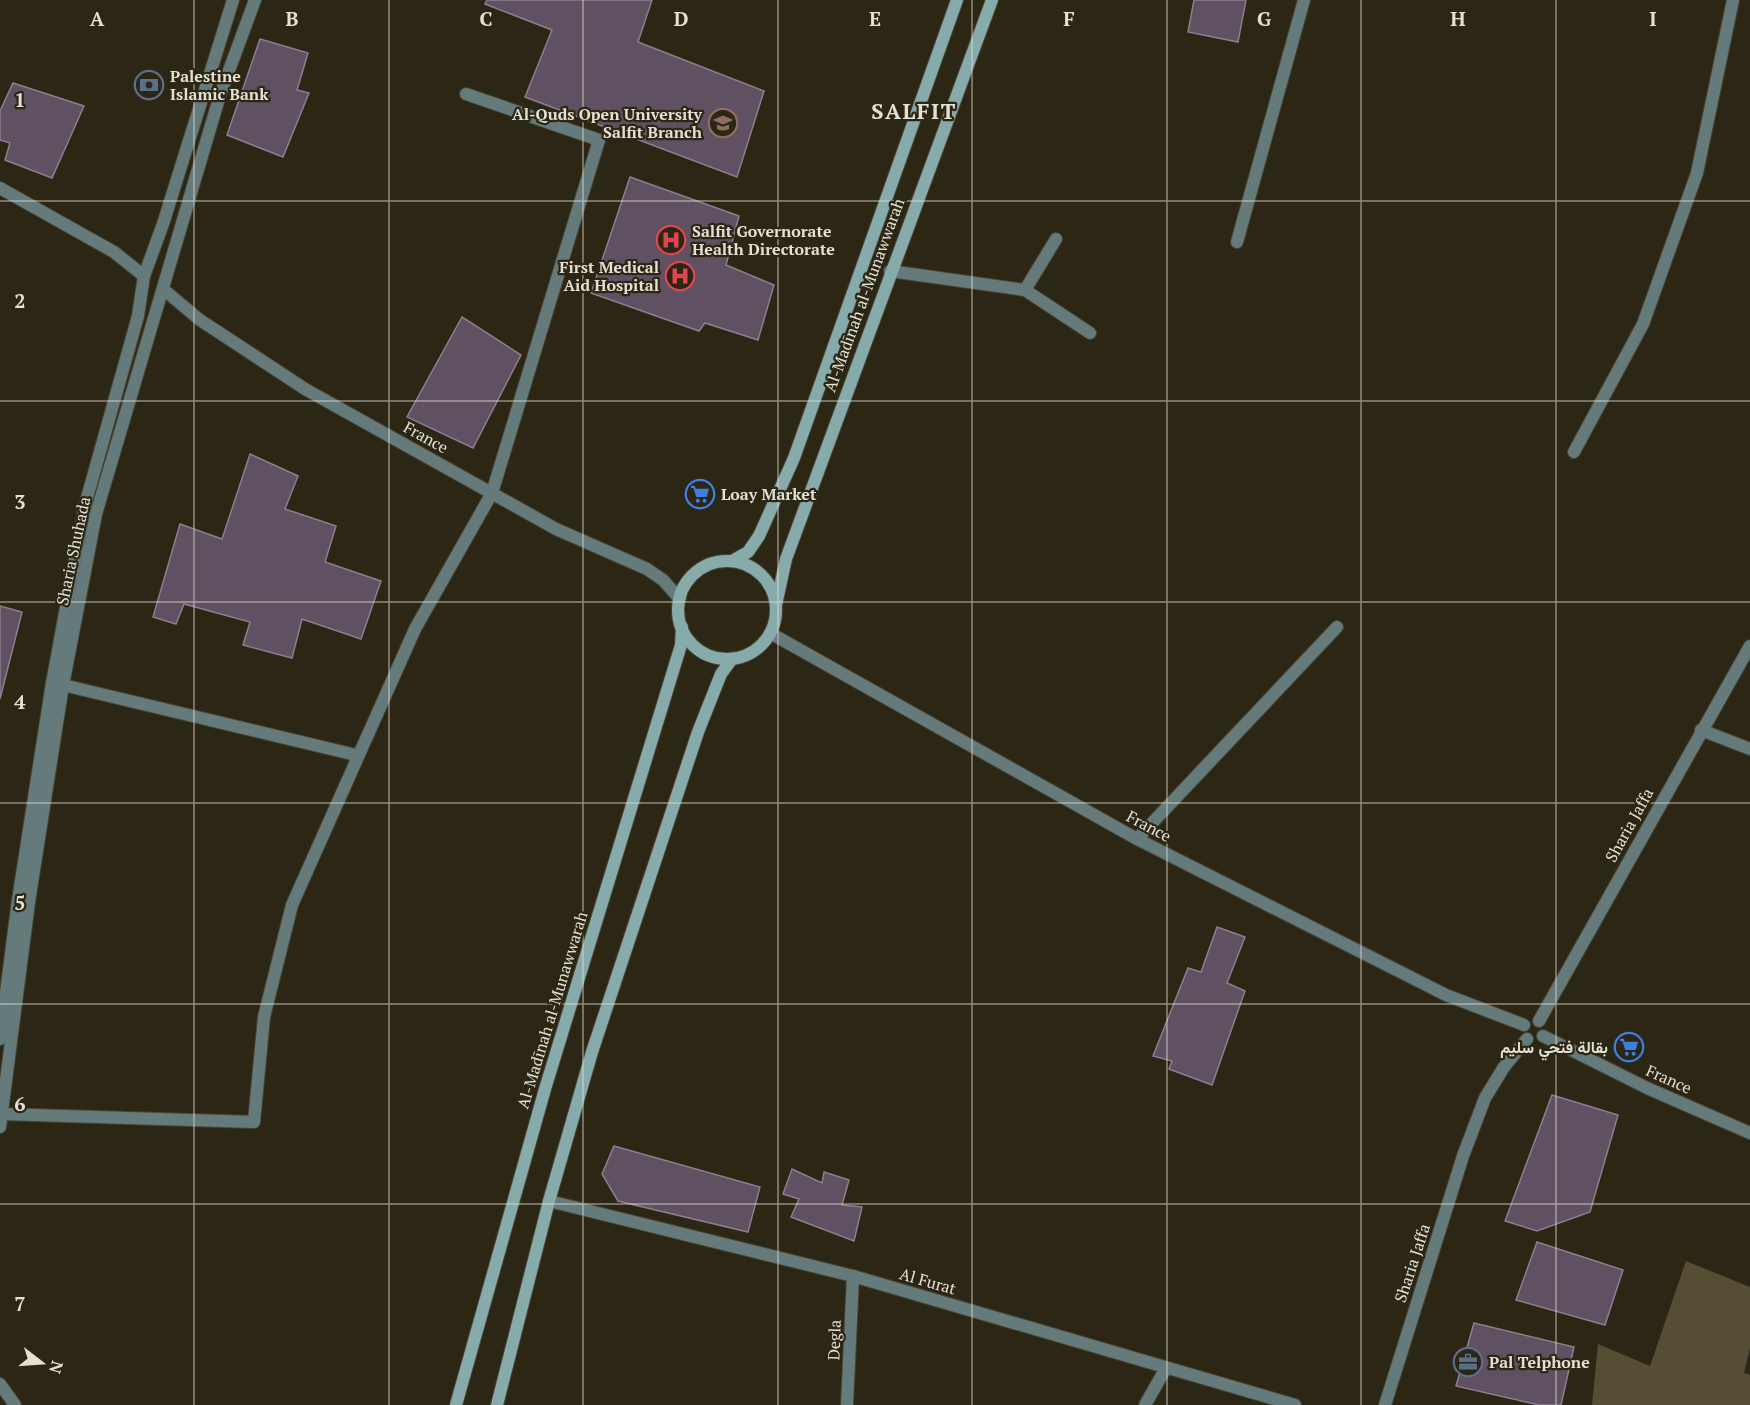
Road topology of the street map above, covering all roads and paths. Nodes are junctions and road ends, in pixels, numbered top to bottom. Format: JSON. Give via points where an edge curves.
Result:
{"nodes":[{"id":1,"x":233,"y":0,"type":"edge"},
{"id":2,"x":255,"y":0,"type":"edge"},
{"id":3,"x":957,"y":0,"type":"edge"},
{"id":4,"x":992,"y":0,"type":"edge"},
{"id":5,"x":1304,"y":0,"type":"edge"},
{"id":6,"x":1732,"y":0,"type":"edge"},
{"id":7,"x":466,"y":94,"type":"dead end"},
{"id":8,"x":0,"y":188,"type":"edge"},
{"id":9,"x":1056,"y":239,"type":"dead end"},
{"id":10,"x":1237,"y":242,"type":"dead end"},
{"id":11,"x":890,"y":271,"type":"junction"},
{"id":12,"x":144,"y":276,"type":"junction"},
{"id":13,"x":163,"y":289,"type":"junction"},
{"id":14,"x":1025,"y":290,"type":"junction"},
{"id":15,"x":1090,"y":333,"type":"dead end"},
{"id":16,"x":1574,"y":452,"type":"dead end"},
{"id":17,"x":492,"y":493,"type":"junction"},
{"id":18,"x":732,"y":561,"type":"junction"},
{"id":19,"x":680,"y":599,"type":"junction"},
{"id":20,"x":776,"y":605,"type":"junction"},
{"id":21,"x":682,"y":627,"type":"junction"},
{"id":22,"x":1337,"y":627,"type":"dead end"},
{"id":23,"x":770,"y":633,"type":"junction"},
{"id":24,"x":1750,"y":646,"type":"edge"},
{"id":25,"x":732,"y":659,"type":"junction"},
{"id":26,"x":63,"y":685,"type":"junction"},
{"id":27,"x":1701,"y":730,"type":"junction"},
{"id":28,"x":1750,"y":749,"type":"edge"},
{"id":29,"x":356,"y":755,"type":"junction"},
{"id":30,"x":1137,"y":839,"type":"junction"},
{"id":31,"x":1539,"y":1021,"type":"junction"},
{"id":32,"x":1524,"y":1025,"type":"junction"},
{"id":33,"x":1544,"y":1036,"type":"junction"},
{"id":34,"x":0,"y":1039,"type":"edge"},
{"id":35,"x":1527,"y":1039,"type":"junction"},
{"id":36,"x":1,"y":1120,"type":"edge"},
{"id":37,"x":1750,"y":1133,"type":"edge"},
{"id":38,"x":549,"y":1201,"type":"junction"},
{"id":39,"x":853,"y":1276,"type":"junction"},
{"id":40,"x":1166,"y":1368,"type":"junction"},
{"id":41,"x":0,"y":1384,"type":"edge"},
{"id":42,"x":15,"y":1405,"type":"edge"},
{"id":43,"x":456,"y":1405,"type":"edge"},
{"id":44,"x":497,"y":1405,"type":"edge"},
{"id":45,"x":848,"y":1405,"type":"edge"},
{"id":46,"x":1145,"y":1405,"type":"edge"},
{"id":47,"x":1295,"y":1405,"type":"edge"},
{"id":48,"x":1385,"y":1405,"type":"edge"}],
"edges":[{"from":1,"to":12,"type":"street","name":"Sharia Shuhada","via":[[164,224]]},
{"from":2,"to":13,"type":"street","name":"Sharia Shuhada","via":[[220,95]]},
{"from":3,"to":18,"type":"main road","name":"Al-Madīnah al-Munawwarah","via":[[794,458],[759,536],[748,552]]},
{"from":4,"to":11,"type":"main road","name":"Al-Madīnah al-Munawwarah"},
{"from":5,"to":10,"type":"street"},
{"from":6,"to":16,"type":"street","via":[[1697,173],[1643,324]]},
{"from":7,"to":17,"type":"street","via":[[599,140]]},
{"from":8,"to":12,"type":"street","via":[[114,252]]},
{"from":9,"to":14,"type":"street"},
{"from":11,"to":14,"type":"street"},
{"from":11,"to":20,"type":"main road","name":"Al-Madīnah al-Munawwarah","via":[[786,559]]},
{"from":12,"to":34,"type":"street","name":"Sharia Shuhada","via":[[138,316],[86,505],[52,683]]},
{"from":13,"to":17,"type":"street","name":"France","via":[[200,320],[305,389]]},
{"from":13,"to":26,"type":"street","name":"Sharia Shuhada","via":[[99,504]]},
{"from":14,"to":15,"type":"street"},
{"from":17,"to":19,"type":"street","name":"France","via":[[556,529],[647,569]]},
{"from":17,"to":29,"type":"street","via":[[415,629]]},
{"from":18,"to":19,"type":"main road","via":[[699,570],[687,582]]},
{"from":18,"to":20,"type":"main road","via":[[759,572]]},
{"from":19,"to":21,"type":"main road"},
{"from":20,"to":23,"type":"main road"},
{"from":21,"to":25,"type":"main road","via":[[699,650]]},
{"from":21,"to":43,"type":"main road","name":"Al-Madīnah al-Munawwarah","via":[[681,645],[545,1089]]},
{"from":22,"to":30,"type":"street"},
{"from":23,"to":25,"type":"main road","via":[[751,652]]},
{"from":23,"to":30,"type":"street","name":"France"},
{"from":24,"to":27,"type":"street","name":"Sharia Jaffa"},
{"from":25,"to":38,"type":"main road","via":[[721,674],[688,763],[596,1041]]},
{"from":26,"to":29,"type":"street"},
{"from":26,"to":36,"type":"street","name":"Sharia Shuhada","via":[[29,902]]},
{"from":27,"to":28,"type":"street"},
{"from":27,"to":31,"type":"street","name":"Sharia Jaffa"},
{"from":29,"to":36,"type":"street","via":[[292,905],[264,1017],[254,1122]]},
{"from":30,"to":32,"type":"street","name":"France","via":[[1446,995]]},
{"from":31,"to":32,"type":"street"},
{"from":31,"to":33,"type":"street","via":[[1544,1025]]},
{"from":32,"to":35,"type":"street"},
{"from":33,"to":35,"type":"street","via":[[1534,1041]]},
{"from":33,"to":37,"type":"street","name":"France","via":[[1647,1088]]},
{"from":35,"to":48,"type":"street","name":"Sharia Jaffa","via":[[1485,1098]]},
{"from":38,"to":39,"type":"street","name":"Al Furat"},
{"from":38,"to":44,"type":"main road"},
{"from":39,"to":40,"type":"street","name":"Al Furat"},
{"from":39,"to":45,"type":"street","name":"Degla"},
{"from":40,"to":46,"type":"street"},
{"from":40,"to":47,"type":"street","name":"Al Furat"},
{"from":41,"to":42,"type":"street"}]}
